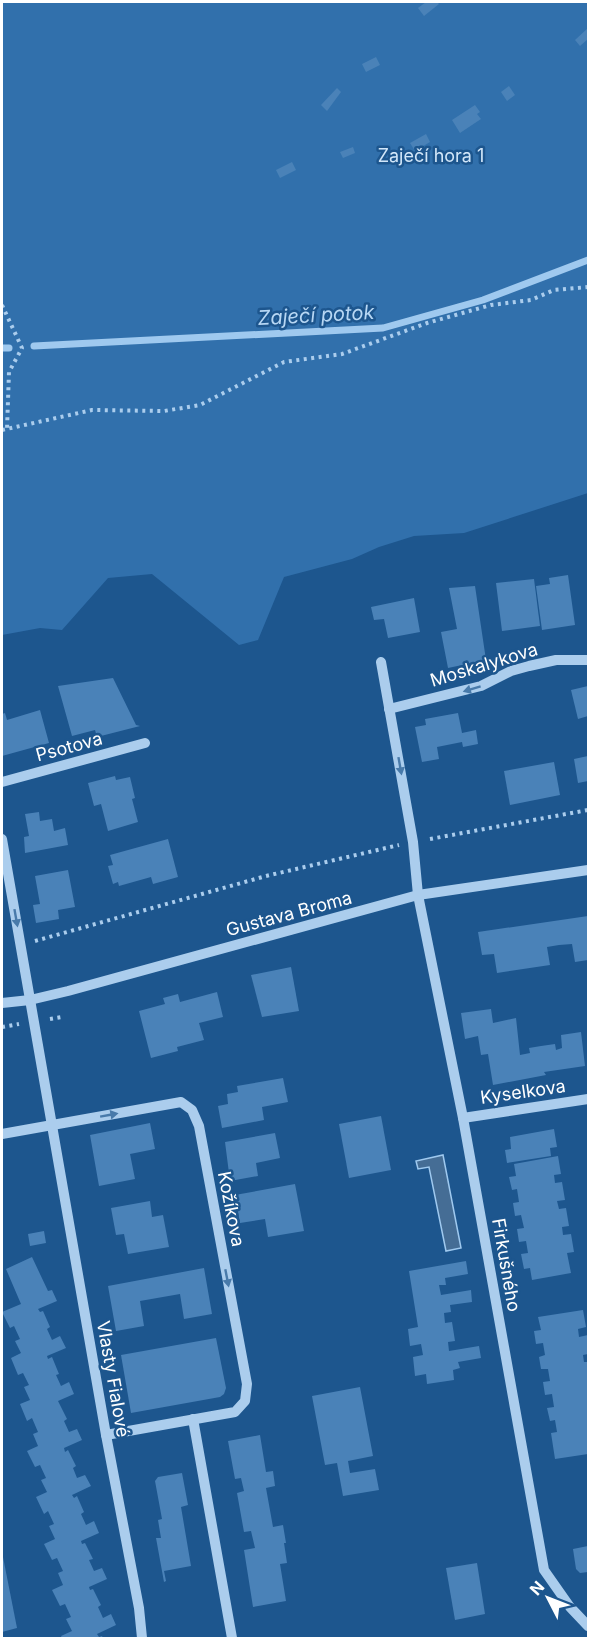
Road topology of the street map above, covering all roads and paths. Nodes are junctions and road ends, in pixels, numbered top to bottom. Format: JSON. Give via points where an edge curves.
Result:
{"nodes":[{"id":1,"x":588,"y":287,"type":"edge"},
{"id":2,"x":2,"y":305,"type":"edge"},
{"id":3,"x":4,"y":430,"type":"edge"},
{"id":4,"x":588,"y":660,"type":"edge"},
{"id":5,"x":381,"y":662,"type":"dead end"},
{"id":6,"x":389,"y":709,"type":"junction"},
{"id":7,"x":145,"y":743,"type":"dead end"},
{"id":8,"x":2,"y":782,"type":"edge"},
{"id":9,"x":588,"y":810,"type":"edge"},
{"id":10,"x":2,"y":839,"type":"edge"},
{"id":11,"x":413,"y":842,"type":"junction"},
{"id":12,"x":588,"y":870,"type":"edge"},
{"id":13,"x":418,"y":895,"type":"junction"},
{"id":14,"x":21,"y":945,"type":"junction"},
{"id":15,"x":30,"y":1000,"type":"junction"},
{"id":16,"x":2,"y":1003,"type":"edge"},
{"id":17,"x":588,"y":1100,"type":"edge"},
{"id":18,"x":463,"y":1118,"type":"junction"},
{"id":19,"x":52,"y":1125,"type":"junction"},
{"id":20,"x":2,"y":1134,"type":"edge"},
{"id":21,"x":193,"y":1419,"type":"junction"},
{"id":22,"x":106,"y":1435,"type":"junction"},
{"id":23,"x":588,"y":1626,"type":"edge"},
{"id":24,"x":142,"y":1638,"type":"edge"},
{"id":25,"x":232,"y":1638,"type":"edge"}],
"edges":[{"from":1,"to":3,"type":"path","via":[[554,290],[531,300],[492,305],[427,323],[342,354],[285,362],[200,405],[164,411],[92,410]]},
{"from":2,"to":3,"type":"path","via":[[22,348],[9,372]]},
{"from":4,"to":6,"type":"street","name":"Moskalykova","one_way":true,"via":[[556,660],[529,666],[481,686]]},
{"from":5,"to":6,"type":"street"},
{"from":6,"to":11,"type":"street","one_way":true},
{"from":7,"to":8,"type":"street","name":"Psotova"},
{"from":9,"to":11,"type":"path"},
{"from":10,"to":14,"type":"street","name":"Vlasty Fialové","one_way":true},
{"from":11,"to":13,"type":"street"},
{"from":11,"to":14,"type":"path","via":[[266,876]]},
{"from":12,"to":13,"type":"street","name":"Gustava Broma"},
{"from":13,"to":15,"type":"street","name":"Gustava Broma"},
{"from":13,"to":18,"type":"street","name":"Firkušného"},
{"from":14,"to":15,"type":"street","name":"Vlasty Fialové"},
{"from":15,"to":16,"type":"street","name":"Gustava Broma"},
{"from":15,"to":19,"type":"street","name":"Vlasty Fialové"},
{"from":17,"to":18,"type":"street","name":"Kyselkova"},
{"from":18,"to":23,"type":"street","name":"Firkušného","via":[[544,1570]]},
{"from":19,"to":20,"type":"street"},
{"from":19,"to":21,"type":"street","name":"Kožíkova","one_way":true,"via":[[181,1102],[192,1110],[199,1126],[248,1384],[245,1401],[235,1412]]},
{"from":19,"to":22,"type":"street","name":"Vlasty Fialové"},
{"from":21,"to":22,"type":"street","name":"Kožíkova"},
{"from":21,"to":25,"type":"street"},
{"from":22,"to":24,"type":"street","name":"Vlasty Fialové"}]}
